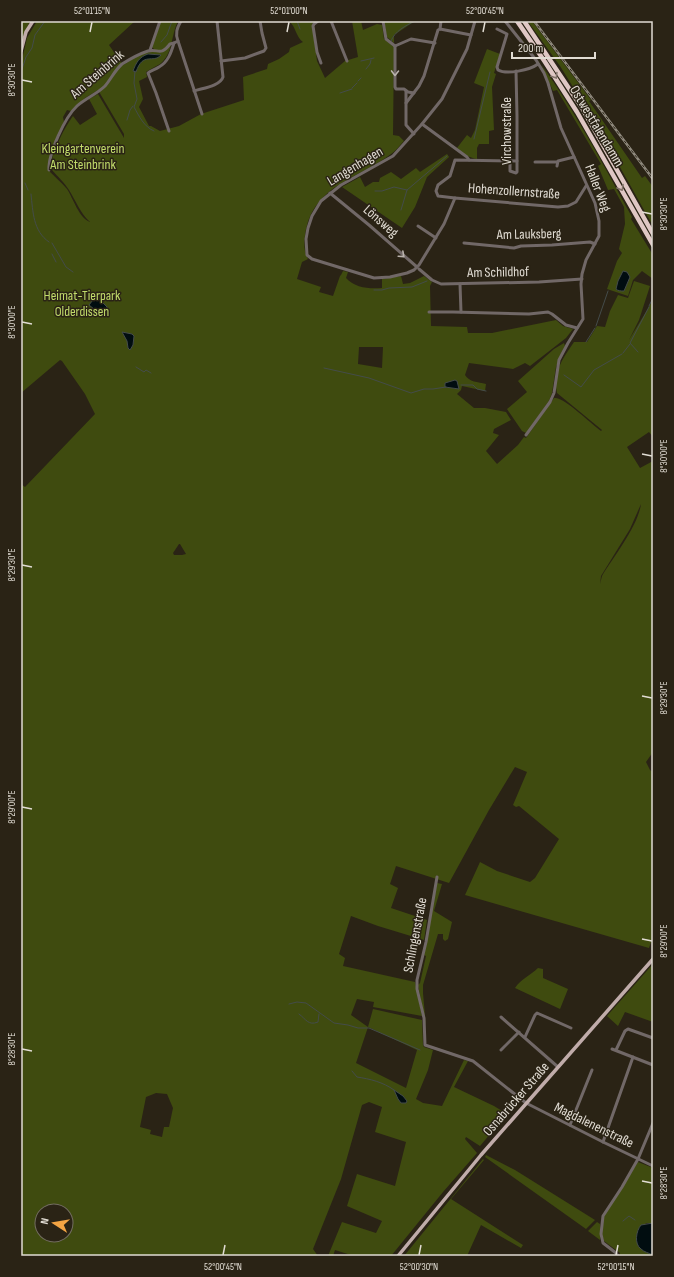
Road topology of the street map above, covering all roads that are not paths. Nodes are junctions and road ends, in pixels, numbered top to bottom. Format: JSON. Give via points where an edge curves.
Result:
{"nodes":[{"id":1,"x":33,"y":21,"type":"edge"},
{"id":2,"x":160,"y":21,"type":"edge"},
{"id":3,"x":181,"y":21,"type":"edge"},
{"id":4,"x":217,"y":21,"type":"edge"},
{"id":5,"x":260,"y":21,"type":"edge"},
{"id":6,"x":318,"y":21,"type":"edge"},
{"id":7,"x":331,"y":21,"type":"edge"},
{"id":8,"x":383,"y":21,"type":"edge"},
{"id":9,"x":441,"y":21,"type":"edge"},
{"id":10,"x":475,"y":21,"type":"edge"},
{"id":11,"x":505,"y":21,"type":"edge"},
{"id":12,"x":517,"y":21,"type":"edge"},
{"id":13,"x":524,"y":21,"type":"edge"},
{"id":14,"x":440,"y":29,"type":"junction"},
{"id":15,"x":497,"y":29,"type":"dead end"},
{"id":16,"x":471,"y":35,"type":"junction"},
{"id":17,"x":178,"y":41,"type":"junction"},
{"id":18,"x":174,"y":43,"type":"junction"},
{"id":19,"x":435,"y":43,"type":"junction"},
{"id":20,"x":395,"y":46,"type":"junction"},
{"id":21,"x":150,"y":50,"type":"junction"},
{"id":22,"x":21,"y":51,"type":"edge"},
{"id":23,"x":221,"y":61,"type":"junction"},
{"id":24,"x":347,"y":61,"type":"dead end"},
{"id":25,"x":321,"y":63,"type":"dead end"},
{"id":26,"x":538,"y":64,"type":"junction"},
{"id":27,"x":516,"y":71,"type":"junction"},
{"id":28,"x":194,"y":91,"type":"junction"},
{"id":29,"x":406,"y":91,"type":"junction"},
{"id":30,"x":414,"y":93,"type":"junction"},
{"id":31,"x":406,"y":103,"type":"junction"},
{"id":32,"x":202,"y":114,"type":"dead end"},
{"id":33,"x":422,"y":124,"type":"junction"},
{"id":34,"x":169,"y":131,"type":"dead end"},
{"id":35,"x":414,"y":134,"type":"junction"},
{"id":36,"x":574,"y":157,"type":"junction"},
{"id":37,"x":469,"y":160,"type":"junction"},
{"id":38,"x":510,"y":160,"type":"junction"},
{"id":39,"x":518,"y":161,"type":"junction"},
{"id":40,"x":535,"y":162,"type":"dead end"},
{"id":41,"x":557,"y":162,"type":"junction"},
{"id":42,"x":557,"y":166,"type":"dead end"},
{"id":43,"x":50,"y":170,"type":"dead end"},
{"id":44,"x":586,"y":186,"type":"junction"},
{"id":45,"x":330,"y":193,"type":"junction"},
{"id":46,"x":455,"y":198,"type":"junction"},
{"id":47,"x":418,"y":226,"type":"dead end"},
{"id":48,"x":653,"y":234,"type":"edge"},
{"id":49,"x":436,"y":238,"type":"junction"},
{"id":50,"x":464,"y":242,"type":"dead end"},
{"id":51,"x":595,"y":244,"type":"junction"},
{"id":52,"x":653,"y":245,"type":"edge"},
{"id":53,"x":418,"y":268,"type":"junction"},
{"id":54,"x":582,"y":279,"type":"junction"},
{"id":55,"x":460,"y":284,"type":"junction"},
{"id":56,"x":429,"y":312,"type":"dead end"},
{"id":57,"x":461,"y":312,"type":"junction"},
{"id":58,"x":577,"y":328,"type":"junction"},
{"id":59,"x":526,"y":435,"type":"dead end"},
{"id":60,"x":437,"y":877,"type":"dead end"},
{"id":61,"x":653,"y":959,"type":"edge"},
{"id":62,"x":501,"y":1017,"type":"dead end"},
{"id":63,"x":570,"y":1028,"type":"dead end"},
{"id":64,"x":519,"y":1032,"type":"junction"},
{"id":65,"x":525,"y":1037,"type":"junction"},
{"id":66,"x":653,"y":1038,"type":"edge"},
{"id":67,"x":425,"y":1045,"type":"joint"},
{"id":68,"x":501,"y":1050,"type":"dead end"},
{"id":69,"x":633,"y":1057,"type":"junction"},
{"id":70,"x":653,"y":1065,"type":"edge"},
{"id":71,"x":558,"y":1067,"type":"junction"},
{"id":72,"x":592,"y":1070,"type":"dead end"},
{"id":73,"x":526,"y":1103,"type":"junction"},
{"id":74,"x":653,"y":1123,"type":"edge"},
{"id":75,"x":570,"y":1126,"type":"junction"},
{"id":76,"x":603,"y":1142,"type":"junction"},
{"id":77,"x":638,"y":1159,"type":"junction"},
{"id":78,"x":653,"y":1166,"type":"edge"},
{"id":79,"x":398,"y":1256,"type":"edge"},
{"id":80,"x":618,"y":1256,"type":"edge"}],
"edges":[{"from":1,"to":22,"type":"main road","via":[[26,32]]},
{"from":2,"to":21,"type":"street"},
{"from":3,"to":17,"type":"street","via":[[177,27]]},
{"from":4,"to":23,"type":"street"},
{"from":5,"to":23,"type":"street","via":[[266,49],[251,57]]},
{"from":6,"to":25,"type":"street","via":[[313,26]]},
{"from":7,"to":24,"type":"street"},
{"from":8,"to":20,"type":"street","via":[[386,38]]},
{"from":9,"to":14,"type":"street"},
{"from":10,"to":16,"type":"street","name":"Langenhagen"},
{"from":11,"to":26,"type":"street","name":"Haller Weg"},
{"from":12,"to":52,"type":"highway","name":"Ostwestfalendamm","one_way":true,"via":[[577,112]]},
{"from":13,"to":48,"type":"highway","name":"Ostwestfalendamm","via":[[582,108]]},
{"from":14,"to":16,"type":"street"},
{"from":14,"to":19,"type":"street"},
{"from":15,"to":27,"type":"street","via":[[507,34],[497,69],[502,72]]},
{"from":16,"to":33,"type":"street","name":"Langenhagen","via":[[464,55],[442,98]]},
{"from":17,"to":18,"type":"street","name":"Am Steinbrink"},
{"from":17,"to":28,"type":"street"},
{"from":18,"to":21,"type":"street","name":"Am Steinbrink","via":[[161,51]]},
{"from":18,"to":34,"type":"street","via":[[164,64],[148,73]]},
{"from":19,"to":20,"type":"street","via":[[411,39]]},
{"from":19,"to":30,"type":"street","via":[[424,76]]},
{"from":20,"to":29,"type":"street","one_way":true,"via":[[395,87]]},
{"from":21,"to":43,"type":"street","name":"Am Steinbrink","via":[[122,64],[105,86],[73,110],[59,136],[50,161]]},
{"from":23,"to":28,"type":"street","via":[[221,81]]},
{"from":26,"to":27,"type":"street"},
{"from":26,"to":36,"type":"street","name":"Haller Weg","via":[[548,83],[558,120]]},
{"from":27,"to":39,"type":"street","name":"Virchowstraße"},
{"from":28,"to":32,"type":"street"},
{"from":29,"to":30,"type":"street"},
{"from":29,"to":31,"type":"street"},
{"from":30,"to":31,"type":"street"},
{"from":31,"to":35,"type":"street","via":[[406,126]]},
{"from":33,"to":35,"type":"street","name":"Langenhagen"},
{"from":33,"to":37,"type":"street"},
{"from":35,"to":45,"type":"street","name":"Langenhagen","via":[[392,156]]},
{"from":36,"to":41,"type":"street"},
{"from":36,"to":44,"type":"street","name":"Haller Weg"},
{"from":37,"to":38,"type":"street"},
{"from":37,"to":46,"type":"street","name":"Hohenzollernstraße","via":[[455,160],[450,176],[439,184],[436,191],[438,196]]},
{"from":38,"to":39,"type":"street"},
{"from":38,"to":39,"type":"street","name":"Virchowstraße","via":[[510,171],[515,173]]},
{"from":40,"to":41,"type":"street"},
{"from":41,"to":42,"type":"street"},
{"from":44,"to":46,"type":"street","name":"Hohenzollernstraße","via":[[576,202],[558,207]]},
{"from":44,"to":51,"type":"street","name":"Haller Weg","via":[[596,207],[599,221]]},
{"from":45,"to":53,"type":"street","name":"Lönsweg","one_way":true},
{"from":45,"to":53,"type":"street","name":"Langenhagen","via":[[321,201],[310,222],[306,239],[307,255],[312,259],[374,278],[405,274]]},
{"from":46,"to":49,"type":"street","name":"Hohenzollernstraße"},
{"from":47,"to":49,"type":"street"},
{"from":49,"to":53,"type":"street","name":"Hohenzollernstraße"},
{"from":50,"to":51,"type":"street","name":"Am Lauksberg","via":[[514,248],[590,242]]},
{"from":51,"to":54,"type":"street","name":"Haller Weg","via":[[586,260]]},
{"from":53,"to":55,"type":"street","name":"Am Schildhof","via":[[438,283]]},
{"from":54,"to":55,"type":"street","name":"Am Schildhof"},
{"from":54,"to":58,"type":"street","name":"Haller Weg","via":[[583,318]]},
{"from":55,"to":57,"type":"street"},
{"from":56,"to":57,"type":"street"},
{"from":57,"to":58,"type":"street","via":[[548,312],[566,325]]},
{"from":58,"to":59,"type":"street","name":"Haller Weg","via":[[559,360],[554,393],[550,402]]},
{"from":60,"to":67,"type":"street","name":"Schlingenstraße","via":[[417,980],[424,1018]]},
{"from":61,"to":71,"type":"main road","name":"Osnabrücker Straße"},
{"from":62,"to":64,"type":"street"},
{"from":63,"to":65,"type":"street","via":[[537,1013]]},
{"from":64,"to":65,"type":"street"},
{"from":64,"to":68,"type":"street"},
{"from":65,"to":71,"type":"street"},
{"from":66,"to":69,"type":"street","via":[[628,1029],[614,1049]]},
{"from":67,"to":73,"type":"street","name":"Magdalenenstraße","via":[[474,1061]]},
{"from":69,"to":70,"type":"street"},
{"from":69,"to":76,"type":"street"},
{"from":71,"to":73,"type":"main road","name":"Osnabrücker Straße"},
{"from":72,"to":75,"type":"street"},
{"from":73,"to":75,"type":"street","name":"Magdalenenstraße"},
{"from":73,"to":79,"type":"main road","name":"Osnabrücker Straße"},
{"from":74,"to":77,"type":"street"},
{"from":75,"to":76,"type":"street","name":"Magdalenenstraße"},
{"from":76,"to":77,"type":"street","name":"Magdalenenstraße"},
{"from":77,"to":78,"type":"street","name":"Magdalenenstraße"},
{"from":77,"to":80,"type":"street","via":[[601,1222],[603,1243]]}]}
